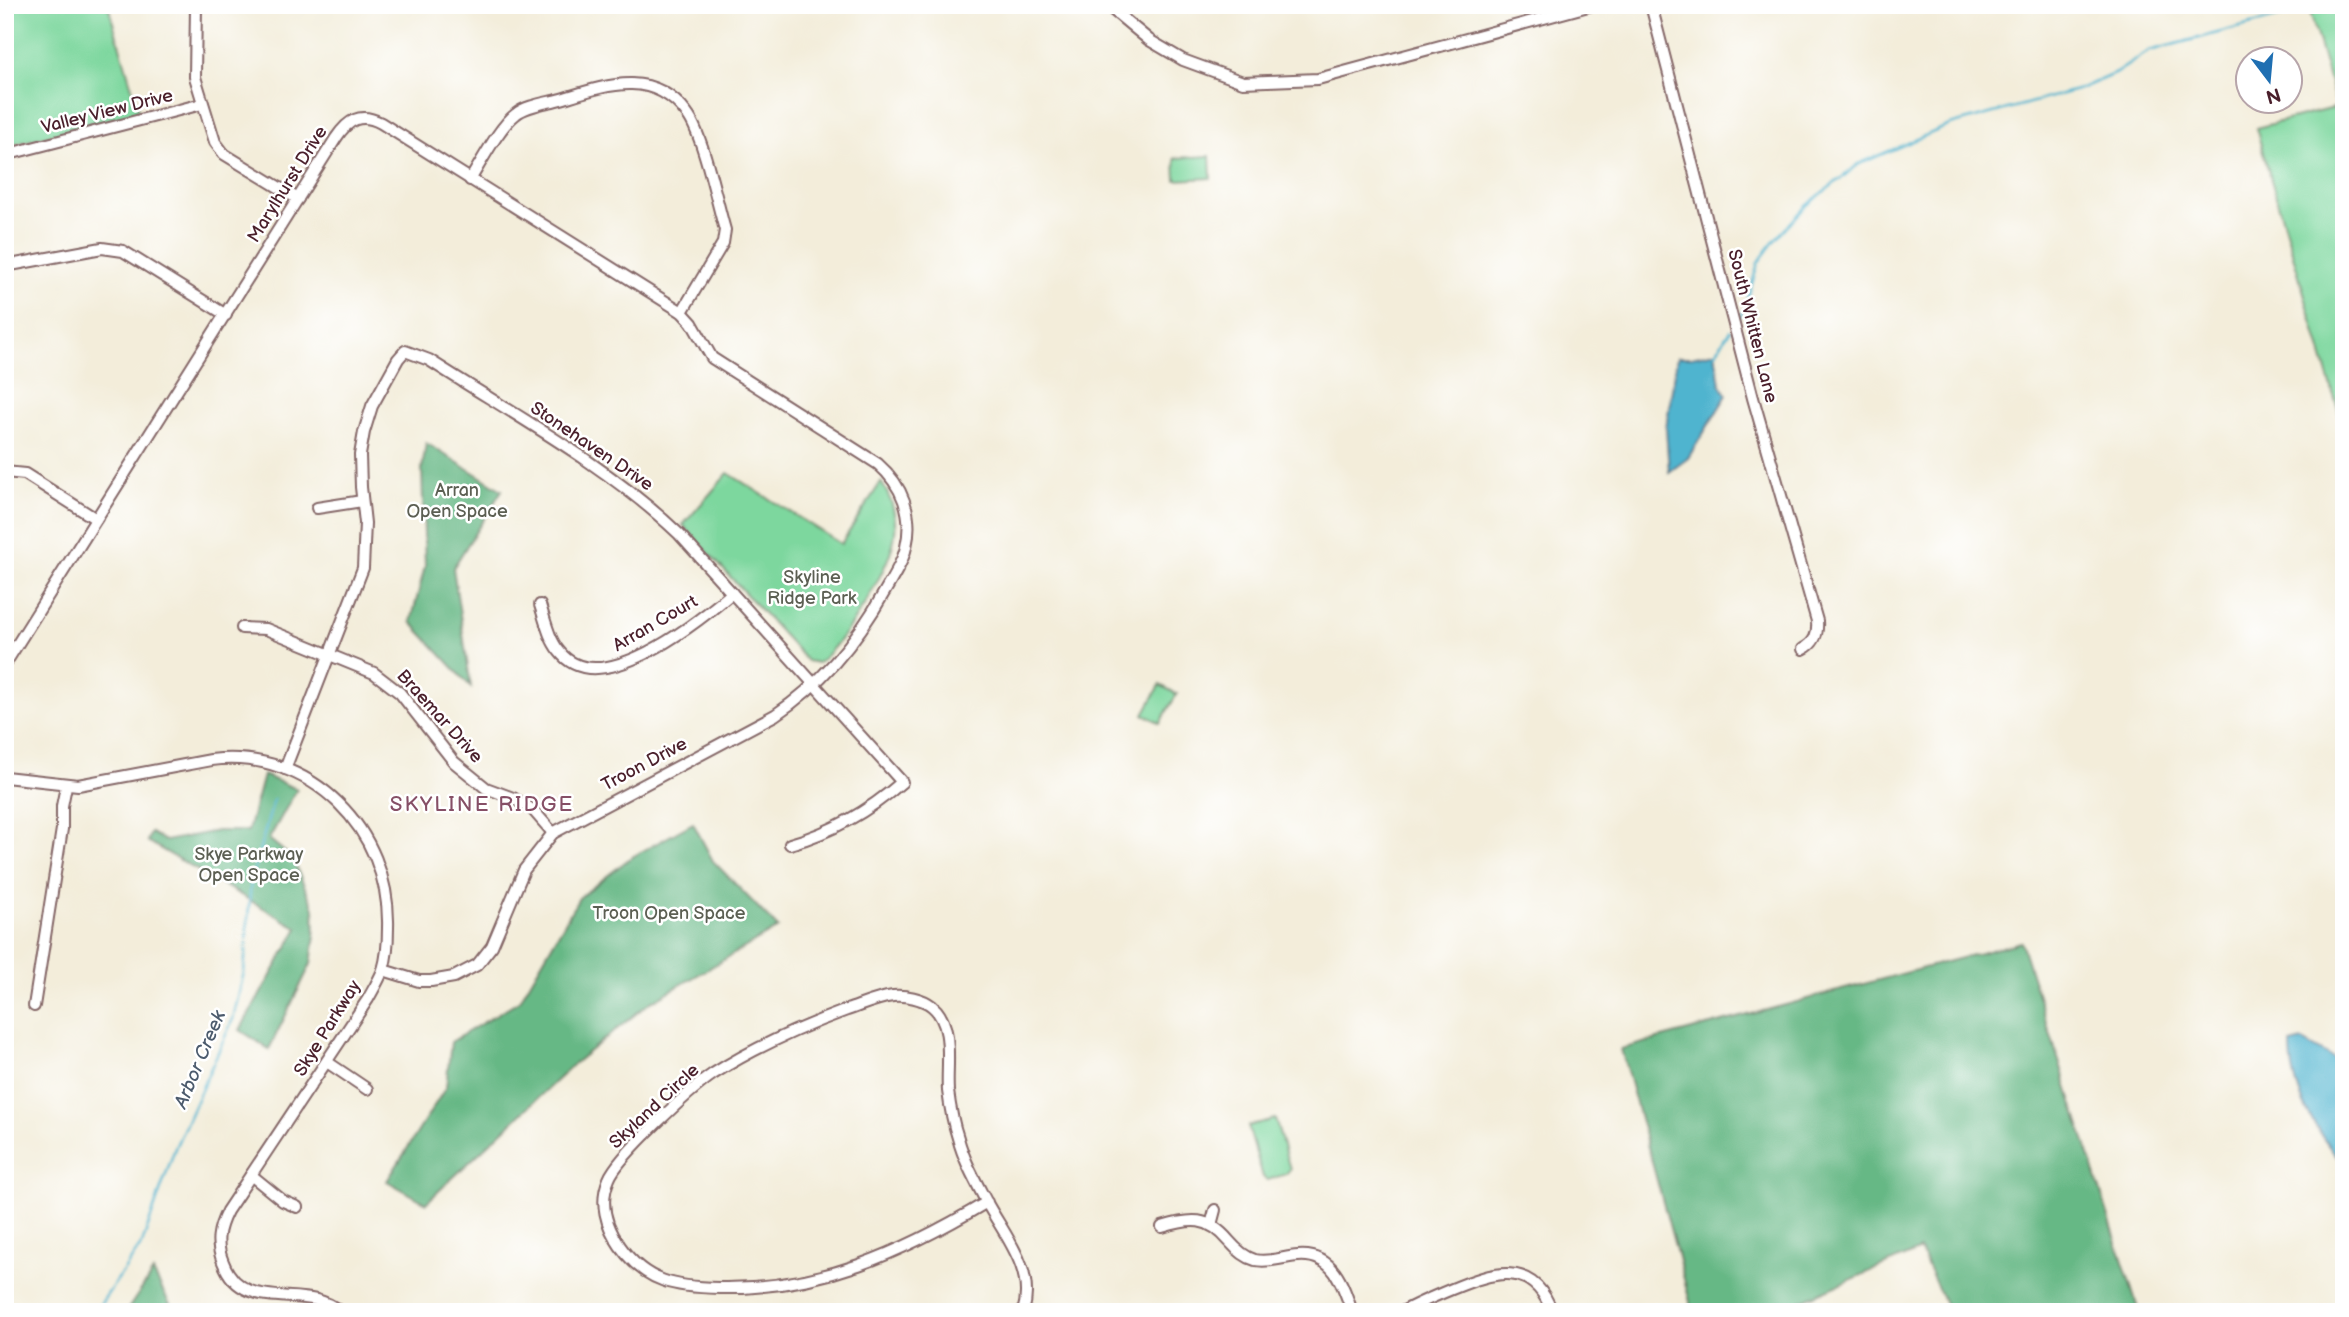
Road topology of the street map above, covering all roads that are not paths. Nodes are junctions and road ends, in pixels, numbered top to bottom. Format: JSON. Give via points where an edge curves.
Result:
{"nodes":[{"id":1,"x":195,"y":5,"type":"edge"},
{"id":2,"x":1107,"y":5,"type":"edge"},
{"id":3,"x":1592,"y":5,"type":"edge"},
{"id":4,"x":1651,"y":5,"type":"edge"},
{"id":5,"x":202,"y":104,"type":"junction"},
{"id":6,"x":5,"y":155,"type":"edge"},
{"id":7,"x":471,"y":180,"type":"junction"},
{"id":8,"x":298,"y":199,"type":"junction"},
{"id":9,"x":5,"y":266,"type":"edge"},
{"id":10,"x":682,"y":312,"type":"junction"},
{"id":11,"x":226,"y":316,"type":"junction"},
{"id":12,"x":5,"y":472,"type":"edge"},
{"id":13,"x":362,"y":501,"type":"junction"},
{"id":14,"x":317,"y":508,"type":"dead end"},
{"id":15,"x":96,"y":520,"type":"junction"},
{"id":16,"x":893,"y":577,"type":"joint"},
{"id":17,"x":732,"y":593,"type":"junction"},
{"id":18,"x":540,"y":606,"type":"dead end"},
{"id":19,"x":242,"y":628,"type":"dead end"},
{"id":20,"x":1803,"y":649,"type":"dead end"},
{"id":21,"x":330,"y":654,"type":"junction"},
{"id":22,"x":5,"y":664,"type":"edge"},
{"id":23,"x":815,"y":684,"type":"junction"},
{"id":24,"x":285,"y":768,"type":"junction"},
{"id":25,"x":5,"y":777,"type":"edge"},
{"id":26,"x":66,"y":786,"type":"junction"},
{"id":27,"x":553,"y":833,"type":"junction"},
{"id":28,"x":790,"y":844,"type":"dead end"},
{"id":29,"x":383,"y":970,"type":"junction"},
{"id":30,"x":34,"y":1006,"type":"dead end"},
{"id":31,"x":327,"y":1062,"type":"junction"},
{"id":32,"x":366,"y":1089,"type":"dead end"},
{"id":33,"x":251,"y":1175,"type":"junction"},
{"id":34,"x":987,"y":1202,"type":"junction"},
{"id":35,"x":297,"y":1207,"type":"dead end"},
{"id":36,"x":1215,"y":1210,"type":"dead end"},
{"id":37,"x":1211,"y":1225,"type":"junction"},
{"id":38,"x":1162,"y":1227,"type":"dead end"},
{"id":39,"x":340,"y":1312,"type":"edge"},
{"id":40,"x":1023,"y":1312,"type":"edge"},
{"id":41,"x":1352,"y":1312,"type":"edge"},
{"id":42,"x":1402,"y":1312,"type":"edge"},
{"id":43,"x":1552,"y":1312,"type":"edge"}],
"edges":[{"from":1,"to":5,"type":"street","via":[[195,77]]},
{"from":2,"to":3,"type":"street","via":[[1183,61],[1243,82],[1318,79]]},
{"from":4,"to":20,"type":"street","name":"South Whitten Lane","via":[[1753,398],[1817,621],[1814,641]]},
{"from":5,"to":6,"type":"street","name":"Valley View Drive"},
{"from":5,"to":8,"type":"street","via":[[211,135],[224,154]]},
{"from":7,"to":8,"type":"street","name":"Marylhurst Drive","via":[[382,123],[358,117],[344,126]]},
{"from":7,"to":10,"type":"street","name":"Marylhurst Drive"},
{"from":7,"to":10,"type":"street","via":[[508,121],[522,110],[626,83],[660,91],[694,124],[725,230],[723,243]]},
{"from":8,"to":11,"type":"street","name":"Marylhurst Drive"},
{"from":9,"to":11,"type":"street","via":[[114,248]]},
{"from":10,"to":16,"type":"street","name":"Marylhurst Drive","via":[[719,363],[875,462],[894,480],[908,520],[906,547]]},
{"from":11,"to":15,"type":"street","name":"Marylhurst Drive"},
{"from":12,"to":15,"type":"street","via":[[25,474]]},
{"from":13,"to":14,"type":"street"},
{"from":13,"to":17,"type":"street","name":"Stonehaven Drive","via":[[360,455],[372,407],[398,359],[405,351],[412,352],[622,484],[656,511]]},
{"from":13,"to":21,"type":"street","name":"Stonehaven Drive","via":[[363,568]]},
{"from":15,"to":22,"type":"street","name":"Marylhurst Drive"},
{"from":16,"to":23,"type":"street","name":"Troon Drive","via":[[853,643]]},
{"from":17,"to":18,"type":"street","name":"Arran Court","via":[[697,624],[621,664],[600,669],[579,666],[559,651]]},
{"from":17,"to":23,"type":"street","name":"Stonehaven Drive"},
{"from":19,"to":21,"type":"street","name":"Braemar Drive","via":[[265,629]]},
{"from":21,"to":24,"type":"street","name":"Stonehaven Drive"},
{"from":21,"to":27,"type":"street","name":"Braemar Drive","via":[[384,679],[453,761],[486,788],[533,810]]},
{"from":23,"to":27,"type":"street","name":"Troon Drive","via":[[775,715]]},
{"from":23,"to":28,"type":"street","name":"Stonehaven Drive","via":[[902,782],[852,820]]},
{"from":24,"to":26,"type":"street","name":"Skye Parkway","via":[[224,758]]},
{"from":24,"to":29,"type":"street","name":"Skye Parkway","via":[[334,799],[370,843],[388,897]]},
{"from":25,"to":26,"type":"street","name":"Skye Parkway"},
{"from":26,"to":30,"type":"street"},
{"from":27,"to":29,"type":"street","name":"Troon Drive","via":[[524,870],[492,946],[477,965],[454,977],[431,981]]},
{"from":29,"to":31,"type":"street","name":"Skye Parkway"},
{"from":31,"to":32,"type":"street"},
{"from":31,"to":33,"type":"street","name":"Skye Parkway"},
{"from":33,"to":35,"type":"street"},
{"from":33,"to":39,"type":"street","name":"Skye Parkway","via":[[218,1232],[225,1270],[239,1285],[261,1295],[321,1301]]},
{"from":34,"to":34,"type":"street","name":"Skyland Circle","via":[[958,1139],[941,1018],[924,1001],[894,996],[808,1024],[711,1075],[624,1156],[609,1179],[604,1199],[613,1236],[643,1272],[679,1285],[725,1288],[779,1284],[860,1266],[923,1239]]},
{"from":34,"to":40,"type":"street","name":"Skyland Circle","via":[[1024,1272]]},
{"from":36,"to":37,"type":"street"},
{"from":37,"to":38,"type":"street","via":[[1192,1220]]},
{"from":37,"to":41,"type":"street","via":[[1240,1252],[1256,1260],[1299,1256],[1325,1262],[1338,1274]]},
{"from":42,"to":43,"type":"street","via":[[1477,1279],[1505,1273],[1536,1284]]}]}
